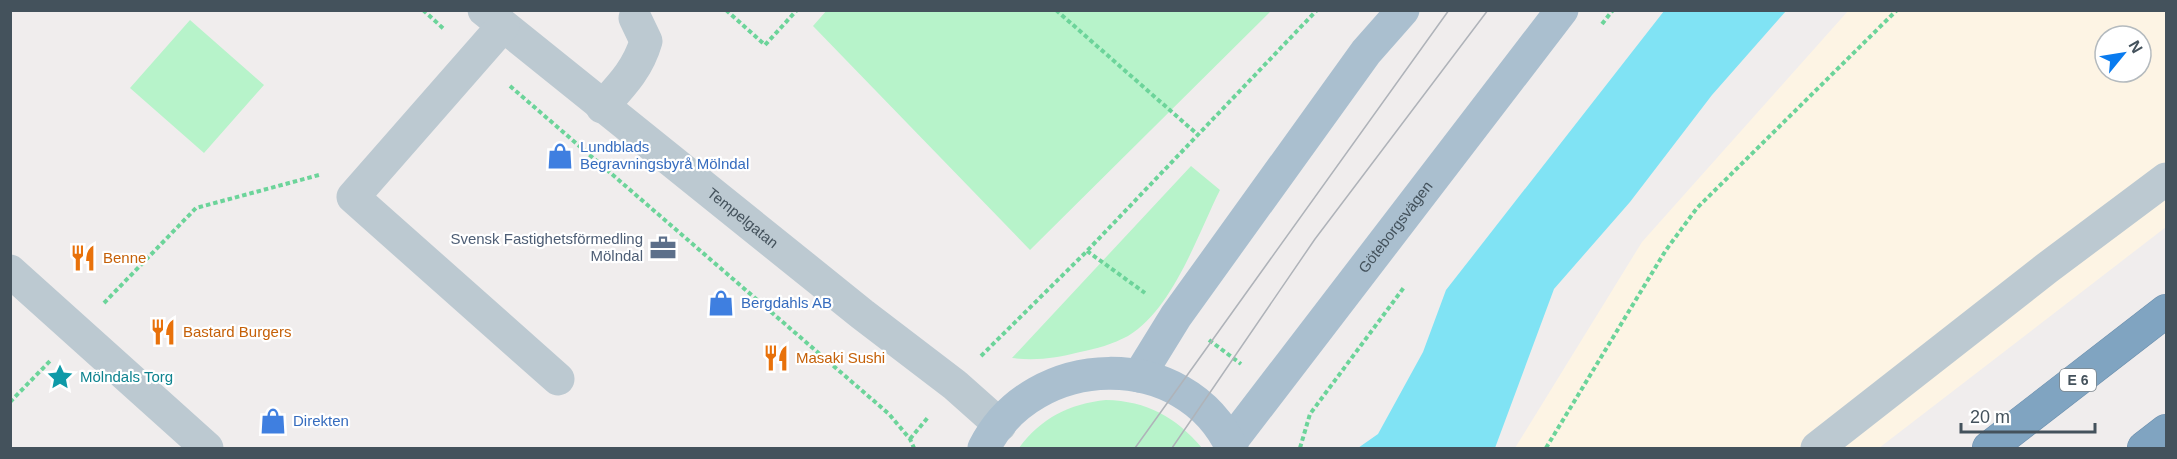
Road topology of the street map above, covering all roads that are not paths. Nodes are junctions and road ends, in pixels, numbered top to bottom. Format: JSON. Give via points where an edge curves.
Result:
{"nodes":[{"id":1,"x":1403,"y":10,"type":"edge"},
{"id":2,"x":1562,"y":10,"type":"edge"},
{"id":3,"x":493,"y":18,"type":"edge"},
{"id":4,"x":635,"y":18,"type":"dead end"},
{"id":5,"x":602,"y":107,"type":"junction"},
{"id":6,"x":2166,"y":179,"type":"edge"},
{"id":7,"x":10,"y":271,"type":"edge"},
{"id":8,"x":2166,"y":311,"type":"edge"},
{"id":9,"x":1139,"y":376,"type":"junction"},
{"id":10,"x":558,"y":379,"type":"dead end"},
{"id":11,"x":2166,"y":431,"type":"edge"},
{"id":12,"x":992,"y":436,"type":"edge"},
{"id":13,"x":1231,"y":446,"type":"edge"},
{"id":14,"x":207,"y":448,"type":"edge"},
{"id":15,"x":1817,"y":448,"type":"edge"},
{"id":16,"x":1989,"y":448,"type":"edge"},
{"id":17,"x":2144,"y":448,"type":"edge"}],
"edges":[{"from":1,"to":9,"type":"main road","via":[[1366,52],[1176,316]]},
{"from":2,"to":13,"type":"main road","name":"Göteborgsvägen"},
{"from":3,"to":5,"type":"street","name":"Tempelgatan"},
{"from":3,"to":10,"type":"street","via":[[476,57],[353,197]]},
{"from":4,"to":5,"type":"street","via":[[646,41],[641,58]]},
{"from":5,"to":12,"type":"street","name":"Tempelgatan","via":[[955,385]]},
{"from":6,"to":15,"type":"street"},
{"from":7,"to":14,"type":"street"},
{"from":8,"to":16,"type":"highway","number":"E 6"},
{"from":9,"to":12,"type":"main road","name":"Göteborgsvägen","via":[[1106,373],[1072,377],[1033,395]]},
{"from":9,"to":13,"type":"main road","name":"Göteborgsvägen","via":[[1175,389],[1201,408]]},
{"from":11,"to":17,"type":"highway"}]}
